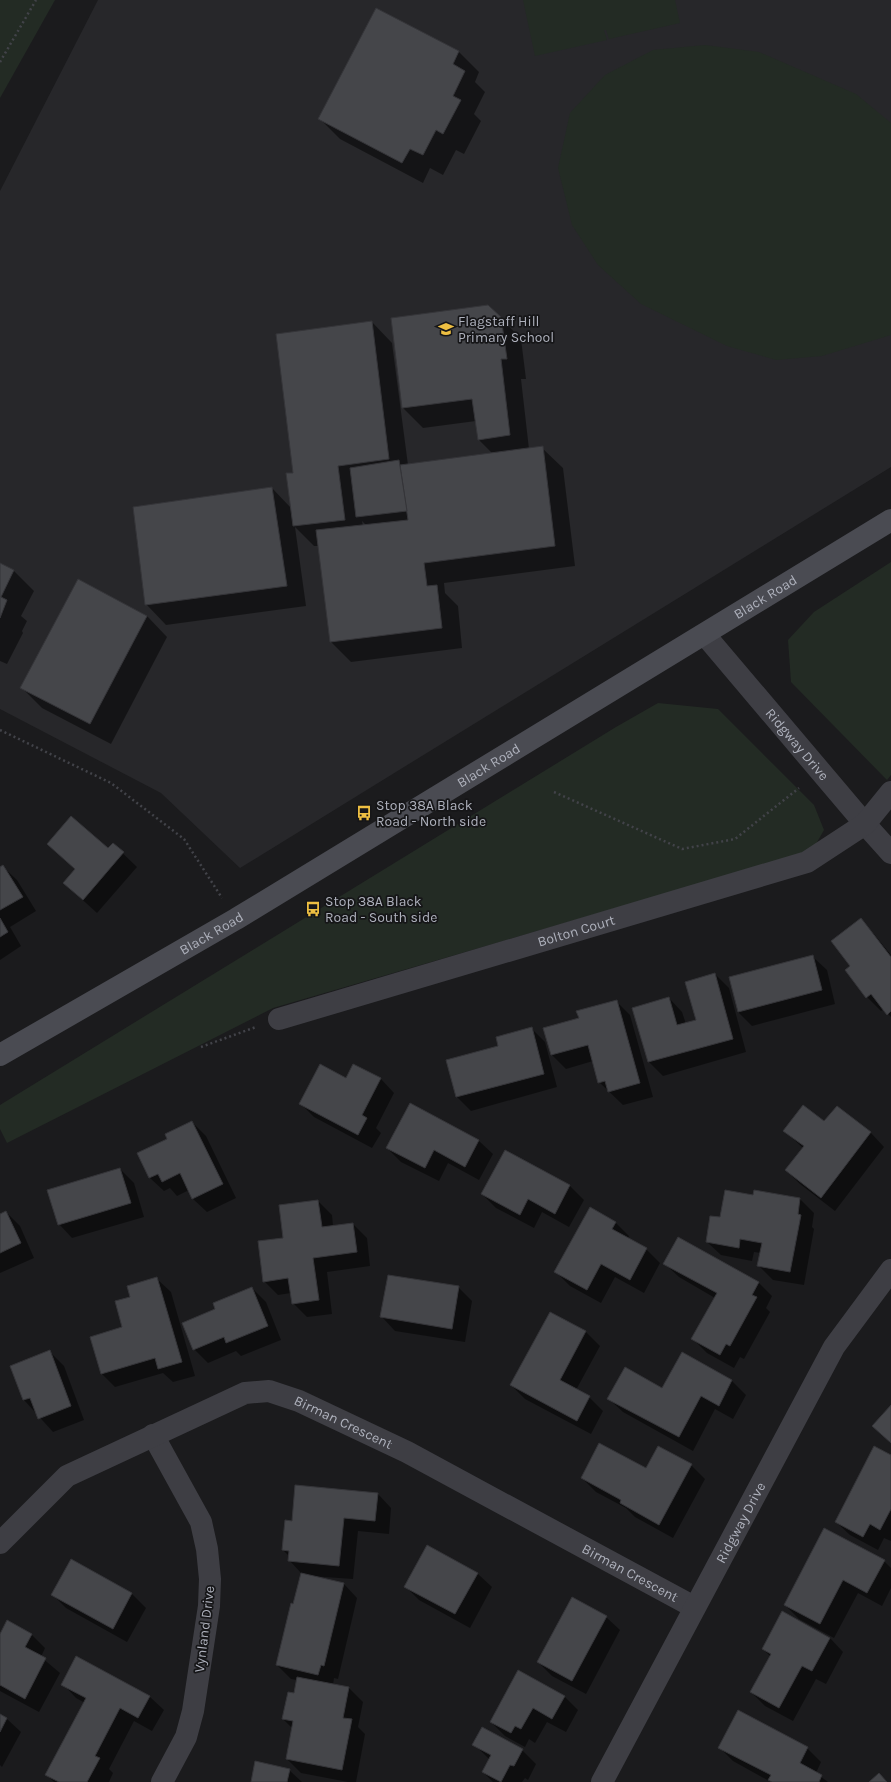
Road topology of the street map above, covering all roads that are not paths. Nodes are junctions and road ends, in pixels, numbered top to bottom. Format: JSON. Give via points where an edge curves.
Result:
{"nodes":[{"id":1,"x":891,"y":520,"type":"edge"},
{"id":2,"x":705,"y":635,"type":"junction"},
{"id":3,"x":891,"y":792,"type":"edge"},
{"id":4,"x":865,"y":824,"type":"junction"},
{"id":5,"x":891,"y":853,"type":"edge"},
{"id":6,"x":279,"y":1019,"type":"road end"},
{"id":7,"x":0,"y":1055,"type":"edge"},
{"id":8,"x":891,"y":1270,"type":"edge"},
{"id":9,"x":153,"y":1435,"type":"junction"},
{"id":10,"x":0,"y":1543,"type":"edge"},
{"id":11,"x":694,"y":1607,"type":"junction"},
{"id":12,"x":610,"y":1779,"type":"edge"},
{"id":13,"x":162,"y":1782,"type":"edge"}],
"edges":[{"from":1,"to":2,"type":"main road","name":"Black Road"},
{"from":2,"to":4,"type":"street","name":"Ridgway Drive"},
{"from":2,"to":7,"type":"main road","name":"Black Road","via":[[236,919]]},
{"from":3,"to":4,"type":"street","name":"Bolton Court"},
{"from":4,"to":5,"type":"street","name":"Ridgway Drive"},
{"from":4,"to":6,"type":"street","name":"Bolton Court","via":[[807,862]]},
{"from":8,"to":11,"type":"street","name":"Ridgway Drive","via":[[834,1347]]},
{"from":9,"to":10,"type":"street","name":"Birman Crescent","via":[[67,1476]]},
{"from":9,"to":11,"type":"street","name":"Birman Crescent","via":[[245,1393],[269,1391],[299,1401],[407,1452]]},
{"from":9,"to":13,"type":"street","name":"Vynland Drive","via":[[201,1522],[210,1578],[209,1606],[193,1711],[186,1737]]},
{"from":11,"to":12,"type":"street","name":"Ridgway Drive"}]}
